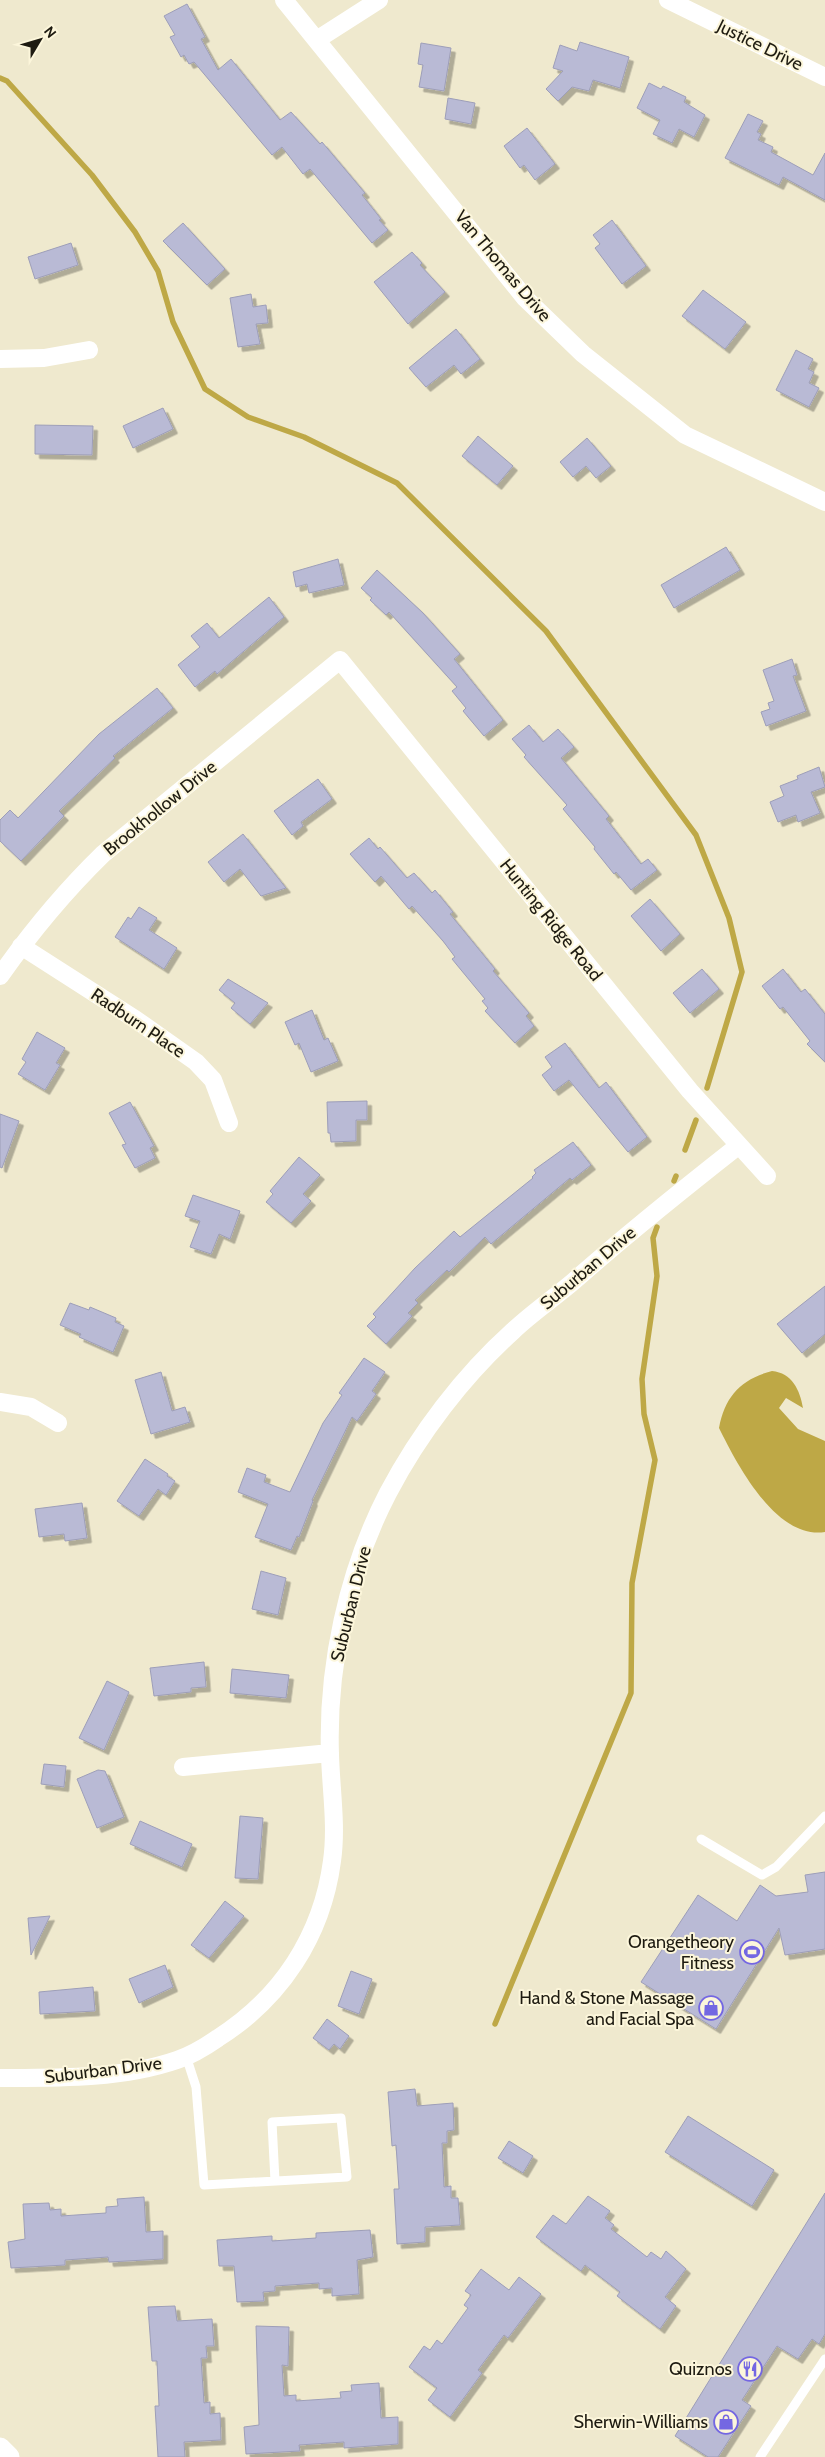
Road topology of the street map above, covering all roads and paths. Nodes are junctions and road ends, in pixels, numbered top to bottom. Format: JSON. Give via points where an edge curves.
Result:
{"nodes":[{"id":1,"x":284,"y":0,"type":"edge"},
{"id":2,"x":379,"y":0,"type":"edge"},
{"id":3,"x":668,"y":0,"type":"edge"},
{"id":4,"x":318,"y":39,"type":"junction"},
{"id":5,"x":825,"y":76,"type":"edge"},
{"id":6,"x":90,"y":350,"type":"dead end"},
{"id":7,"x":0,"y":359,"type":"edge"},
{"id":8,"x":825,"y":502,"type":"edge"},
{"id":9,"x":340,"y":660,"type":"joint"},
{"id":10,"x":22,"y":946,"type":"junction"},
{"id":11,"x":0,"y":976,"type":"edge"},
{"id":12,"x":229,"y":1123,"type":"dead end"},
{"id":13,"x":738,"y":1146,"type":"junction"},
{"id":14,"x":767,"y":1176,"type":"dead end"},
{"id":15,"x":0,"y":1402,"type":"edge"},
{"id":16,"x":58,"y":1423,"type":"dead end"},
{"id":17,"x":330,"y":1753,"type":"junction"},
{"id":18,"x":183,"y":1767,"type":"dead end"},
{"id":19,"x":825,"y":1816,"type":"edge"},
{"id":20,"x":701,"y":1839,"type":"dead end"},
{"id":21,"x":186,"y":2056,"type":"junction"},
{"id":22,"x":0,"y":2078,"type":"edge"},
{"id":23,"x":275,"y":2181,"type":"junction"},
{"id":24,"x":825,"y":2360,"type":"edge"},
{"id":25,"x":0,"y":2448,"type":"edge"},
{"id":26,"x":10,"y":2457,"type":"edge"},
{"id":27,"x":760,"y":2457,"type":"edge"}],
"edges":[{"from":1,"to":4,"type":"street","name":"Van Thomas Drive"},
{"from":2,"to":4,"type":"street"},
{"from":3,"to":5,"type":"street","name":"Justice Drive"},
{"from":4,"to":8,"type":"street","name":"Van Thomas Drive","via":[[526,298],[582,354],[685,436]]},
{"from":6,"to":7,"type":"street","via":[[44,358]]},
{"from":9,"to":10,"type":"street","name":"Brookhollow Drive","via":[[102,854]]},
{"from":9,"to":13,"type":"street","name":"Hunting Ridge Road"},
{"from":10,"to":11,"type":"street","name":"Brookhollow Drive"},
{"from":10,"to":12,"type":"street","name":"Radburn Place","via":[[196,1062],[214,1080]]},
{"from":13,"to":14,"type":"street","name":"Hunting Ridge Road"},
{"from":13,"to":17,"type":"street","name":"Suburban Drive","via":[[512,1332],[442,1409],[412,1452],[368,1538],[354,1580],[336,1652]]},
{"from":15,"to":16,"type":"street","via":[[31,1407]]},
{"from":17,"to":18,"type":"street"},
{"from":17,"to":21,"type":"street","name":"Suburban Drive","via":[[333,1859],[316,1924],[301,1954],[264,2004],[238,2026]]},
{"from":19,"to":20,"type":"lane","via":[[776,1867],[762,1875]]},
{"from":21,"to":22,"type":"street","name":"Suburban Drive","via":[[136,2070]]},
{"from":21,"to":23,"type":"lane","via":[[196,2087],[204,2185]]},
{"from":23,"to":23,"type":"lane","via":[[347,2177],[341,2118],[272,2122]]},
{"from":24,"to":27,"type":"lane"},
{"from":25,"to":26,"type":"street"}]}
